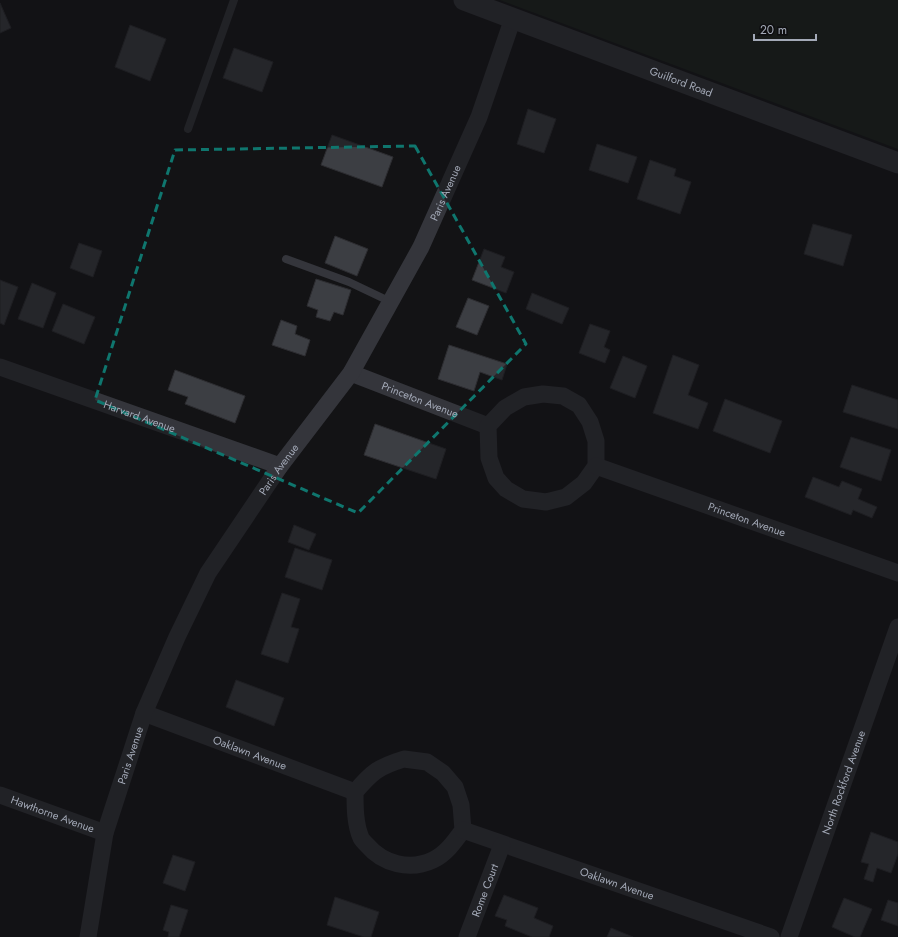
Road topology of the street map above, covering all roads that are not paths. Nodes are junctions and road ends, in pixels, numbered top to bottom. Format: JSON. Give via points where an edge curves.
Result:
{"nodes":[{"id":1,"x":234,"y":0,"type":"edge"},
{"id":2,"x":464,"y":0,"type":"edge"},
{"id":3,"x":513,"y":18,"type":"junction"},
{"id":4,"x":188,"y":129,"type":"dead end"},
{"id":5,"x":898,"y":163,"type":"edge"},
{"id":6,"x":286,"y":259,"type":"dead end"},
{"id":7,"x":391,"y":302,"type":"junction"},
{"id":8,"x":0,"y":367,"type":"edge"},
{"id":9,"x":351,"y":373,"type":"junction"},
{"id":10,"x":488,"y":426,"type":"junction"},
{"id":11,"x":280,"y":466,"type":"junction"},
{"id":12,"x":596,"y":466,"type":"junction"},
{"id":13,"x":898,"y":573,"type":"edge"},
{"id":14,"x":898,"y":627,"type":"edge"},
{"id":15,"x":144,"y":713,"type":"junction"},
{"id":16,"x":355,"y":792,"type":"junction"},
{"id":17,"x":0,"y":795,"type":"edge"},
{"id":18,"x":463,"y":830,"type":"junction"},
{"id":19,"x":106,"y":833,"type":"junction"},
{"id":20,"x":502,"y":844,"type":"junction"},
{"id":21,"x":88,"y":937,"type":"edge"},
{"id":22,"x":467,"y":937,"type":"edge"},
{"id":23,"x":771,"y":937,"type":"edge"},
{"id":24,"x":789,"y":937,"type":"edge"}],
"edges":[{"from":1,"to":4,"type":"lane"},
{"from":2,"to":3,"type":"street","name":"Guilford Road"},
{"from":3,"to":5,"type":"street","name":"Guilford Road"},
{"from":3,"to":7,"type":"street","name":"Paris Avenue","via":[[479,117],[421,247]]},
{"from":6,"to":7,"type":"lane","via":[[349,282]]},
{"from":7,"to":9,"type":"street","name":"Paris Avenue"},
{"from":8,"to":11,"type":"street","name":"Harvard Avenue"},
{"from":9,"to":10,"type":"street","name":"Princeton Avenue"},
{"from":9,"to":11,"type":"street","name":"Paris Avenue"},
{"from":10,"to":12,"type":"street","via":[[505,408],[524,397],[543,394],[563,396],[579,406],[590,422],[596,441]]},
{"from":10,"to":12,"type":"street","via":[[489,458],[496,478],[506,489],[523,499],[546,502],[566,496],[584,483]]},
{"from":11,"to":15,"type":"street","name":"Paris Avenue","via":[[208,573]]},
{"from":12,"to":13,"type":"street","name":"Princeton Avenue"},
{"from":14,"to":24,"type":"street","name":"North Rockford Avenue"},
{"from":15,"to":16,"type":"street","name":"Oaklawn Avenue"},
{"from":15,"to":19,"type":"street","name":"Paris Avenue"},
{"from":16,"to":18,"type":"street","via":[[370,775],[386,765],[404,759],[427,762],[443,773],[455,786],[461,805]]},
{"from":16,"to":18,"type":"street","via":[[356,816],[361,838],[374,854],[392,863],[412,866],[434,860],[451,846]]},
{"from":17,"to":19,"type":"street","name":"Hawthorne Avenue"},
{"from":18,"to":20,"type":"street","name":"Oaklawn Avenue"},
{"from":19,"to":21,"type":"street","name":"Paris Avenue"},
{"from":20,"to":22,"type":"street","name":"Rome Court"},
{"from":20,"to":23,"type":"street","name":"Oaklawn Avenue"}]}
